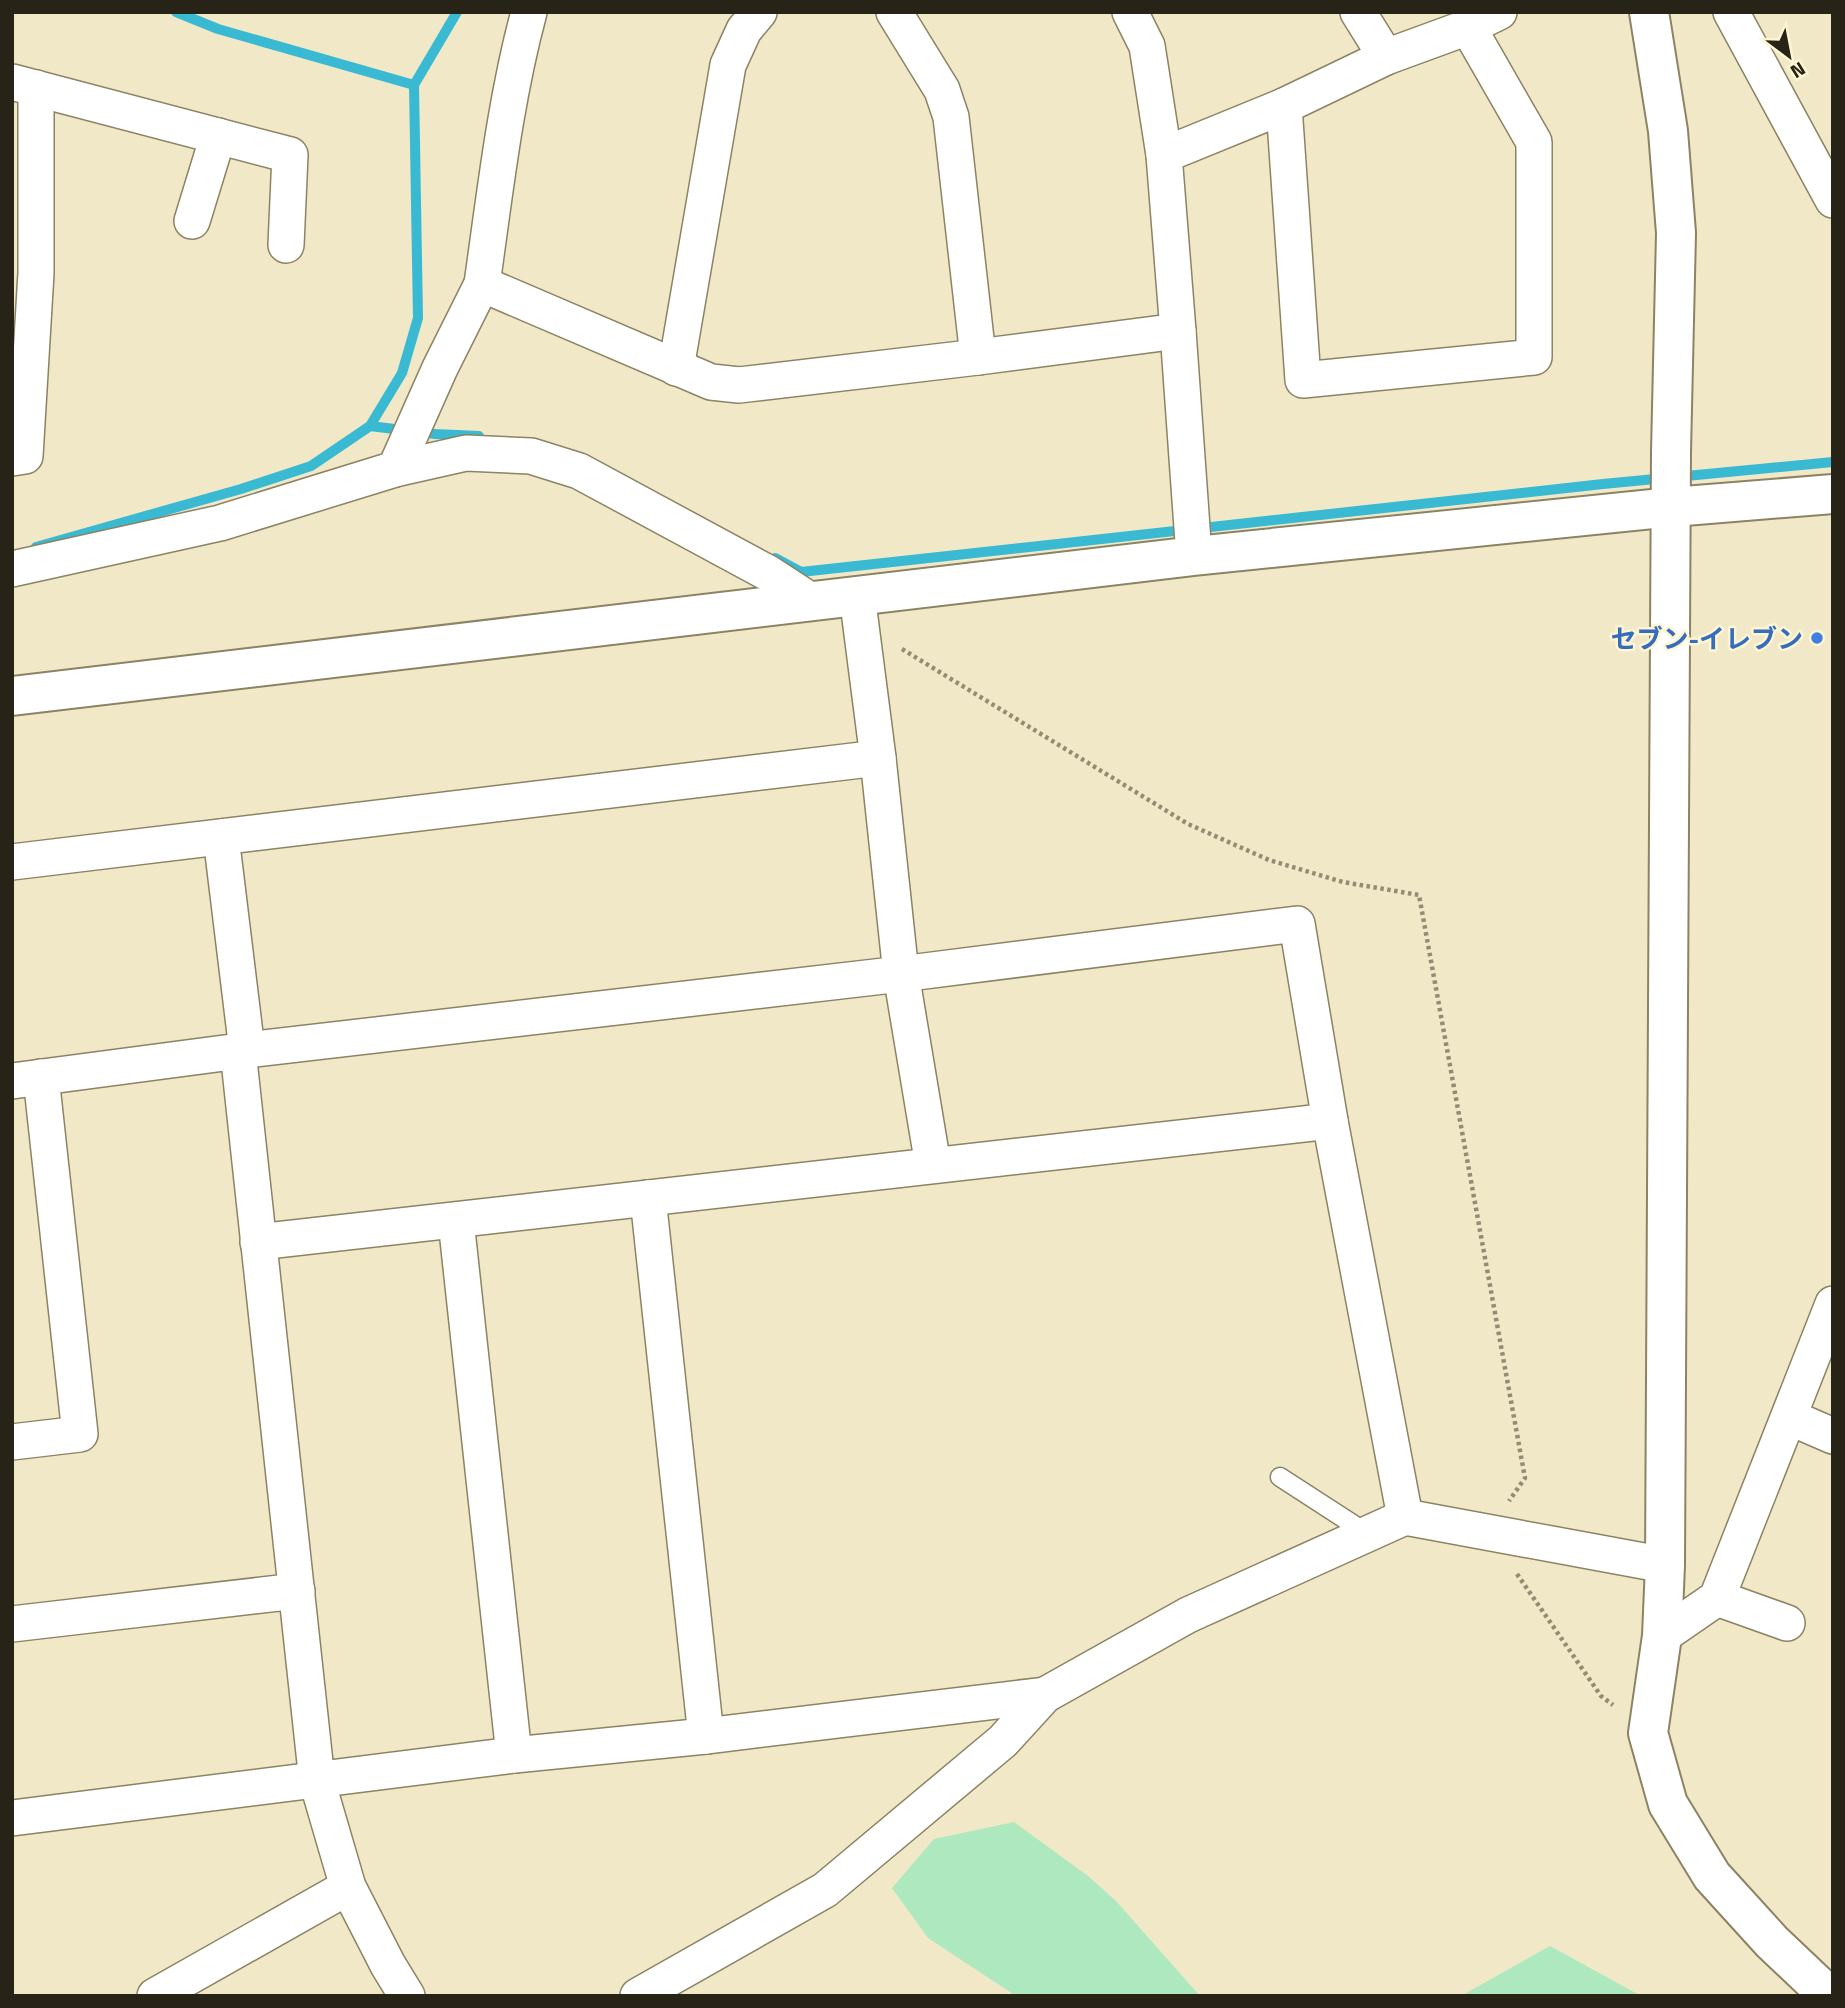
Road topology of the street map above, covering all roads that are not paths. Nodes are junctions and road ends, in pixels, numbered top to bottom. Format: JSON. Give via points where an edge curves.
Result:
{"nodes":[{"id":1,"x":529,"y":12,"type":"edge"},
{"id":2,"x":759,"y":12,"type":"edge"},
{"id":3,"x":894,"y":12,"type":"edge"},
{"id":4,"x":1130,"y":12,"type":"edge"},
{"id":5,"x":1358,"y":12,"type":"edge"},
{"id":6,"x":1499,"y":12,"type":"edge"},
{"id":7,"x":1649,"y":12,"type":"edge"},
{"id":8,"x":1731,"y":12,"type":"edge"},
{"id":9,"x":1468,"y":27,"type":"junction"},
{"id":10,"x":1386,"y":57,"type":"junction"},
{"id":11,"x":24,"y":85,"type":"edge"},
{"id":12,"x":1284,"y":106,"type":"junction"},
{"id":13,"x":218,"y":136,"type":"junction"},
{"id":14,"x":1164,"y":155,"type":"junction"},
{"id":15,"x":1833,"y":200,"type":"edge"},
{"id":16,"x":192,"y":221,"type":"dead end"},
{"id":17,"x":286,"y":244,"type":"dead end"},
{"id":18,"x":482,"y":284,"type":"junction"},
{"id":19,"x":1178,"y":331,"type":"junction"},
{"id":20,"x":978,"y":357,"type":"junction"},
{"id":21,"x":676,"y":368,"type":"junction"},
{"id":22,"x":12,"y":458,"type":"edge"},
{"id":23,"x":395,"y":469,"type":"junction"},
{"id":24,"x":1671,"y":482,"type":"junction"},
{"id":25,"x":1833,"y":494,"type":"edge"},
{"id":26,"x":1193,"y":551,"type":"junction"},
{"id":27,"x":12,"y":569,"type":"edge"},
{"id":28,"x":857,"y":595,"type":"junction"},
{"id":29,"x":811,"y":601,"type":"junction"},
{"id":30,"x":12,"y":696,"type":"edge"},
{"id":31,"x":878,"y":758,"type":"junction"},
{"id":32,"x":221,"y":837,"type":"junction"},
{"id":33,"x":12,"y":862,"type":"edge"},
{"id":34,"x":901,"y":974,"type":"junction"},
{"id":35,"x":242,"y":1050,"type":"junction"},
{"id":36,"x":26,"y":1079,"type":"edge"},
{"id":37,"x":1330,"y":1121,"type":"junction"},
{"id":38,"x":933,"y":1165,"type":"junction"},
{"id":39,"x":648,"y":1198,"type":"junction"},
{"id":40,"x":456,"y":1221,"type":"junction"},
{"id":41,"x":258,"y":1242,"type":"junction"},
{"id":42,"x":1833,"y":1304,"type":"edge"},
{"id":43,"x":1788,"y":1418,"type":"junction"},
{"id":44,"x":1833,"y":1436,"type":"edge"},
{"id":45,"x":12,"y":1442,"type":"edge"},
{"id":46,"x":1280,"y":1477,"type":"dead end"},
{"id":47,"x":1405,"y":1517,"type":"junction"},
{"id":48,"x":1368,"y":1534,"type":"junction"},
{"id":49,"x":1665,"y":1565,"type":"junction"},
{"id":50,"x":297,"y":1591,"type":"junction"},
{"id":51,"x":1717,"y":1598,"type":"junction"},
{"id":52,"x":12,"y":1623,"type":"edge"},
{"id":53,"x":1787,"y":1623,"type":"dead end"},
{"id":54,"x":1662,"y":1636,"type":"junction"},
{"id":55,"x":1045,"y":1695,"type":"junction"},
{"id":56,"x":706,"y":1735,"type":"junction"},
{"id":57,"x":514,"y":1755,"type":"junction"},
{"id":58,"x":317,"y":1781,"type":"junction"},
{"id":59,"x":12,"y":1818,"type":"edge"},
{"id":60,"x":348,"y":1887,"type":"junction"},
{"id":61,"x":155,"y":1996,"type":"edge"},
{"id":62,"x":407,"y":1996,"type":"edge"},
{"id":63,"x":638,"y":1996,"type":"edge"},
{"id":64,"x":1829,"y":1996,"type":"edge"}],
"edges":[{"from":1,"to":18,"type":"street","via":[[502,139]]},
{"from":2,"to":21,"type":"street","via":[[744,30],[728,65]]},
{"from":3,"to":20,"type":"street","via":[[942,90],[951,117]]},
{"from":4,"to":14,"type":"street","via":[[1147,46]]},
{"from":5,"to":10,"type":"street"},
{"from":6,"to":9,"type":"street"},
{"from":7,"to":24,"type":"street","via":[[1668,131],[1676,233]]},
{"from":8,"to":15,"type":"street"},
{"from":9,"to":10,"type":"street"},
{"from":9,"to":12,"type":"street","via":[[1534,142],[1534,357],[1303,380]]},
{"from":10,"to":12,"type":"street"},
{"from":11,"to":13,"type":"street"},
{"from":11,"to":22,"type":"street","via":[[36,273],[25,456]]},
{"from":12,"to":14,"type":"street"},
{"from":13,"to":16,"type":"street"},
{"from":13,"to":17,"type":"street","via":[[289,155]]},
{"from":14,"to":19,"type":"street"},
{"from":18,"to":21,"type":"street"},
{"from":18,"to":23,"type":"street"},
{"from":19,"to":20,"type":"street"},
{"from":19,"to":26,"type":"street"},
{"from":20,"to":21,"type":"street","via":[[739,385],[711,382]]},
{"from":23,"to":27,"type":"street","via":[[220,523]]},
{"from":23,"to":29,"type":"street","via":[[466,453],[531,456],[579,471]]},
{"from":24,"to":25,"type":"street"},
{"from":24,"to":26,"type":"street"},
{"from":24,"to":49,"type":"street"},
{"from":26,"to":28,"type":"street"},
{"from":28,"to":29,"type":"street"},
{"from":28,"to":31,"type":"street"},
{"from":29,"to":30,"type":"street"},
{"from":31,"to":32,"type":"street"},
{"from":31,"to":34,"type":"street"},
{"from":32,"to":33,"type":"street"},
{"from":32,"to":35,"type":"street"},
{"from":34,"to":35,"type":"street"},
{"from":34,"to":37,"type":"street","via":[[1297,924]]},
{"from":34,"to":38,"type":"street"},
{"from":35,"to":36,"type":"street"},
{"from":35,"to":41,"type":"street"},
{"from":36,"to":45,"type":"street","via":[[79,1434]]},
{"from":37,"to":38,"type":"street"},
{"from":37,"to":47,"type":"street"},
{"from":38,"to":39,"type":"street"},
{"from":39,"to":40,"type":"street"},
{"from":39,"to":56,"type":"street"},
{"from":40,"to":41,"type":"street"},
{"from":40,"to":57,"type":"street"},
{"from":41,"to":50,"type":"street"},
{"from":42,"to":43,"type":"street"},
{"from":43,"to":44,"type":"street"},
{"from":43,"to":51,"type":"street"},
{"from":46,"to":48,"type":"lane"},
{"from":47,"to":48,"type":"street"},
{"from":47,"to":49,"type":"street"},
{"from":48,"to":55,"type":"street","via":[[1188,1615]]},
{"from":49,"to":54,"type":"street"},
{"from":50,"to":52,"type":"street"},
{"from":50,"to":58,"type":"street"},
{"from":51,"to":53,"type":"street"},
{"from":51,"to":54,"type":"street"},
{"from":54,"to":64,"type":"street","via":[[1648,1733],[1668,1804],[1712,1876]]},
{"from":55,"to":56,"type":"street"},
{"from":55,"to":63,"type":"street","via":[[1003,1741],[825,1890]]},
{"from":56,"to":57,"type":"street"},
{"from":57,"to":58,"type":"street"},
{"from":58,"to":59,"type":"street"},
{"from":58,"to":60,"type":"street"},
{"from":60,"to":61,"type":"street"},
{"from":60,"to":62,"type":"street"}]}
